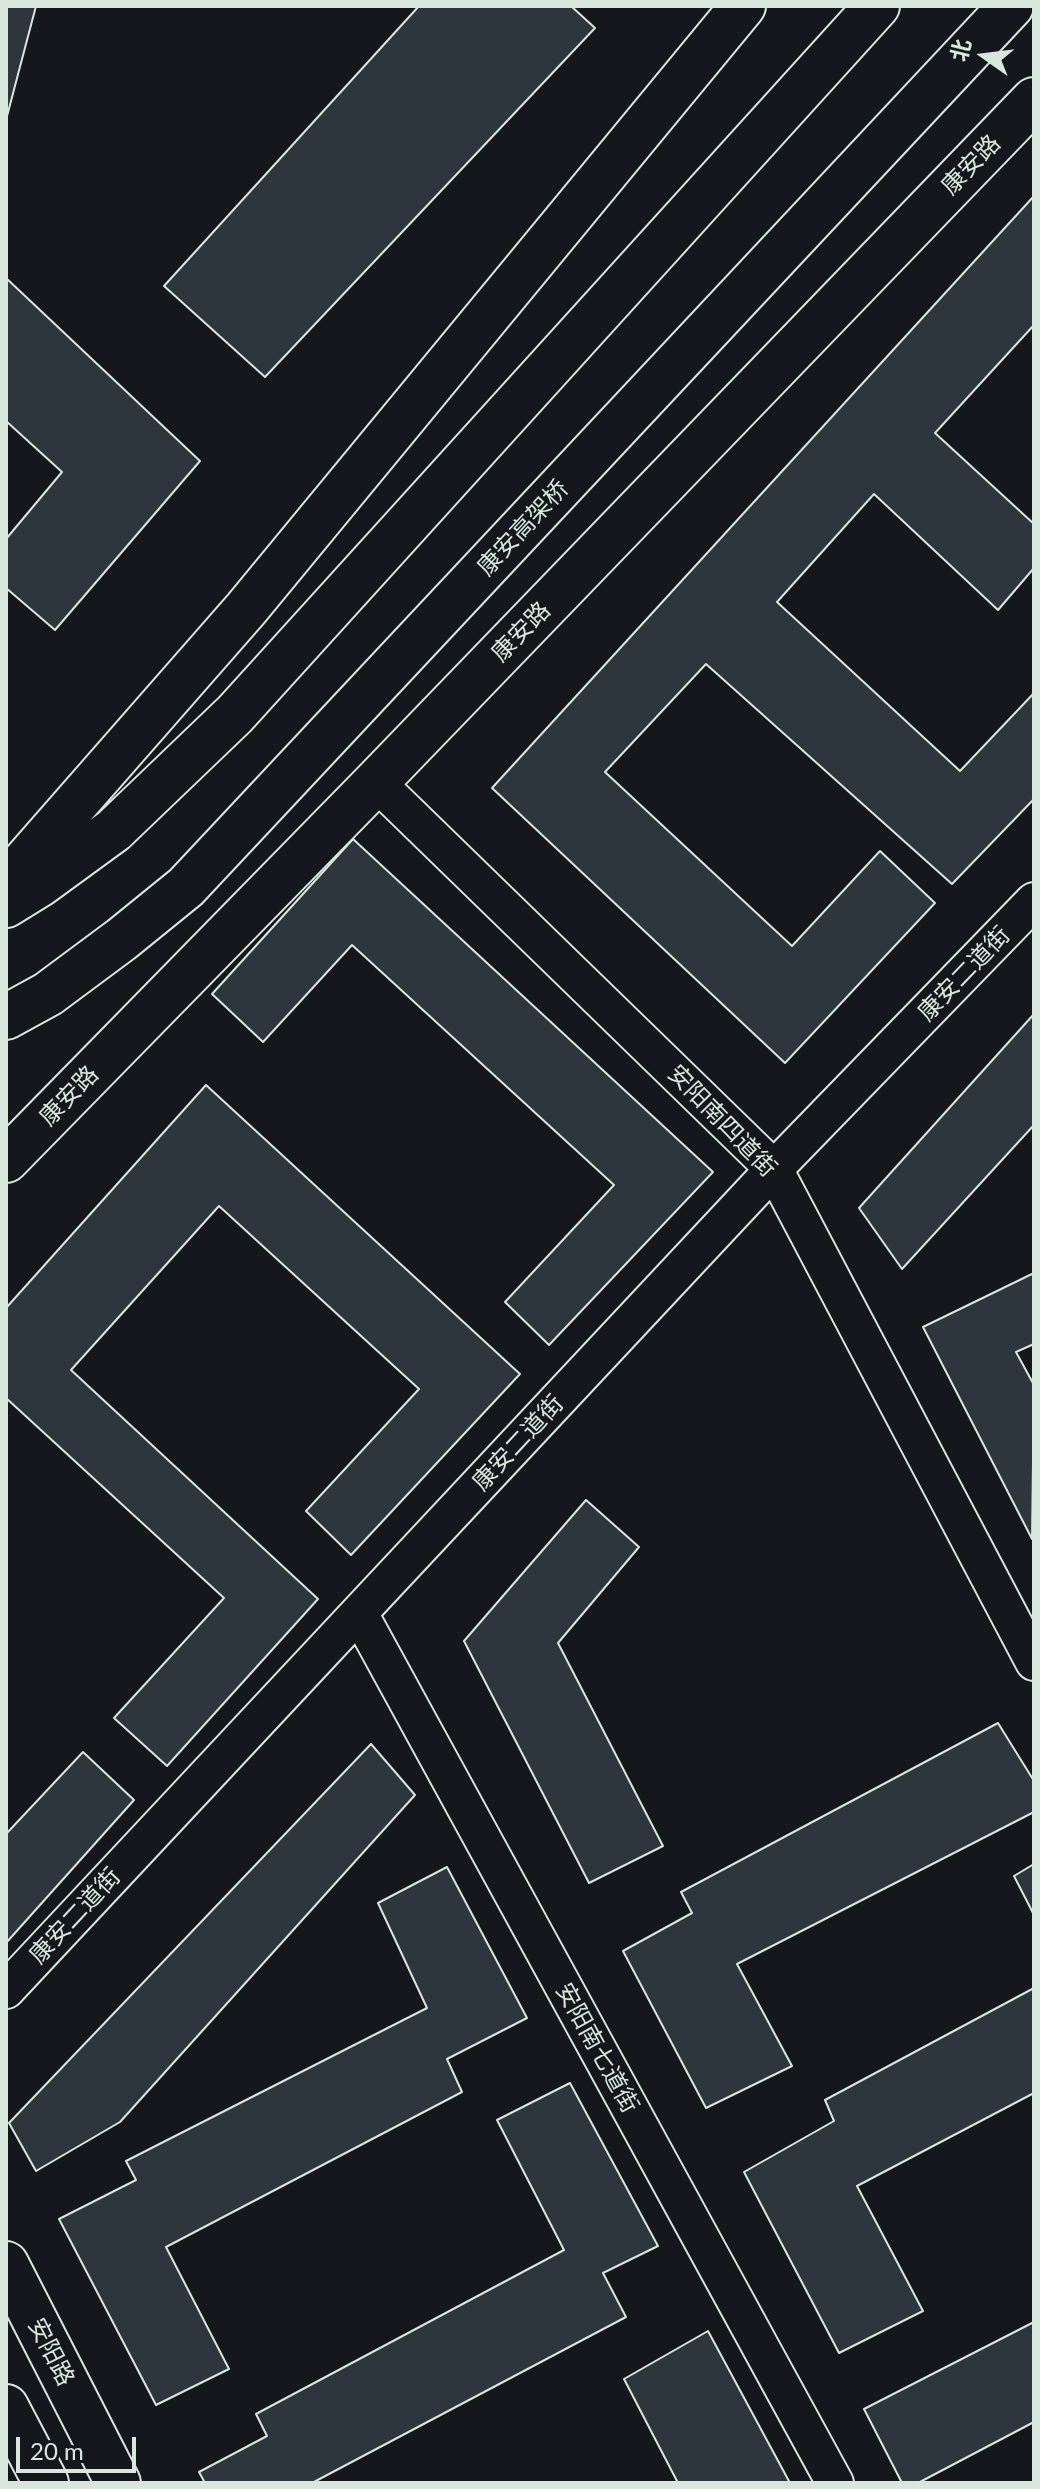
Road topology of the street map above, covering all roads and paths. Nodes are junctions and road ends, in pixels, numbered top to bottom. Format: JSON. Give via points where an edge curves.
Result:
{"nodes":[{"id":1,"x":743,"y":6,"type":"edge"},
{"id":2,"x":877,"y":6,"type":"edge"},
{"id":3,"x":1011,"y":6,"type":"edge"},
{"id":4,"x":1024,"y":6,"type":"edge"},
{"id":5,"x":949,"y":74,"type":"junction"},
{"id":6,"x":1034,"y":100,"type":"edge"},
{"id":7,"x":112,"y":763,"type":"junction"},
{"id":8,"x":376,"y":782,"type":"junction"},
{"id":9,"x":6,"y":835,"type":"edge"},
{"id":10,"x":6,"y":883,"type":"edge"},
{"id":11,"x":1034,"y":901,"type":"edge"},
{"id":12,"x":6,"y":905,"type":"edge"},
{"id":13,"x":6,"y":1017,"type":"edge"},
{"id":14,"x":6,"y":1160,"type":"edge"},
{"id":15,"x":774,"y":1169,"type":"junction"},
{"id":16,"x":359,"y":1613,"type":"junction"},
{"id":17,"x":1024,"y":1620,"type":"edge"},
{"id":18,"x":1034,"y":1662,"type":"edge"},
{"id":19,"x":6,"y":1990,"type":"edge"},
{"id":20,"x":6,"y":2264,"type":"edge"},
{"id":21,"x":6,"y":2407,"type":"edge"},
{"id":22,"x":46,"y":2483,"type":"edge"},
{"id":23,"x":118,"y":2483,"type":"edge"},
{"id":24,"x":835,"y":2483,"type":"edge"}],
"edges":[{"from":1,"to":7,"type":"main road","via":[[246,609]]},
{"from":2,"to":12,"type":"main road","via":[[235,714],[114,830]]},
{"from":3,"to":5,"type":"main road","name":"康安高架桥"},
{"from":4,"to":5,"type":"main road"},
{"from":5,"to":13,"type":"main road","name":"康安高架桥","via":[[186,887],[48,994]]},
{"from":6,"to":8,"type":"main road","name":"康安路"},
{"from":7,"to":9,"type":"main road"},
{"from":7,"to":10,"type":"main road"},
{"from":8,"to":14,"type":"main road","name":"康安路"},
{"from":8,"to":15,"type":"street","name":"安阳南四道街"},
{"from":11,"to":15,"type":"street","name":"康安二道街"},
{"from":15,"to":16,"type":"street","name":"康安二道街"},
{"from":15,"to":17,"type":"street","name":"安阳南四道街"},
{"from":16,"to":19,"type":"street","name":"康安二道街"},
{"from":16,"to":24,"type":"street","name":"安阳南七道街"},
{"from":17,"to":18,"type":"street","name":"安阳南四道街"},
{"from":20,"to":23,"type":"main road","name":"安阳路"},
{"from":21,"to":22,"type":"main road"}]}
